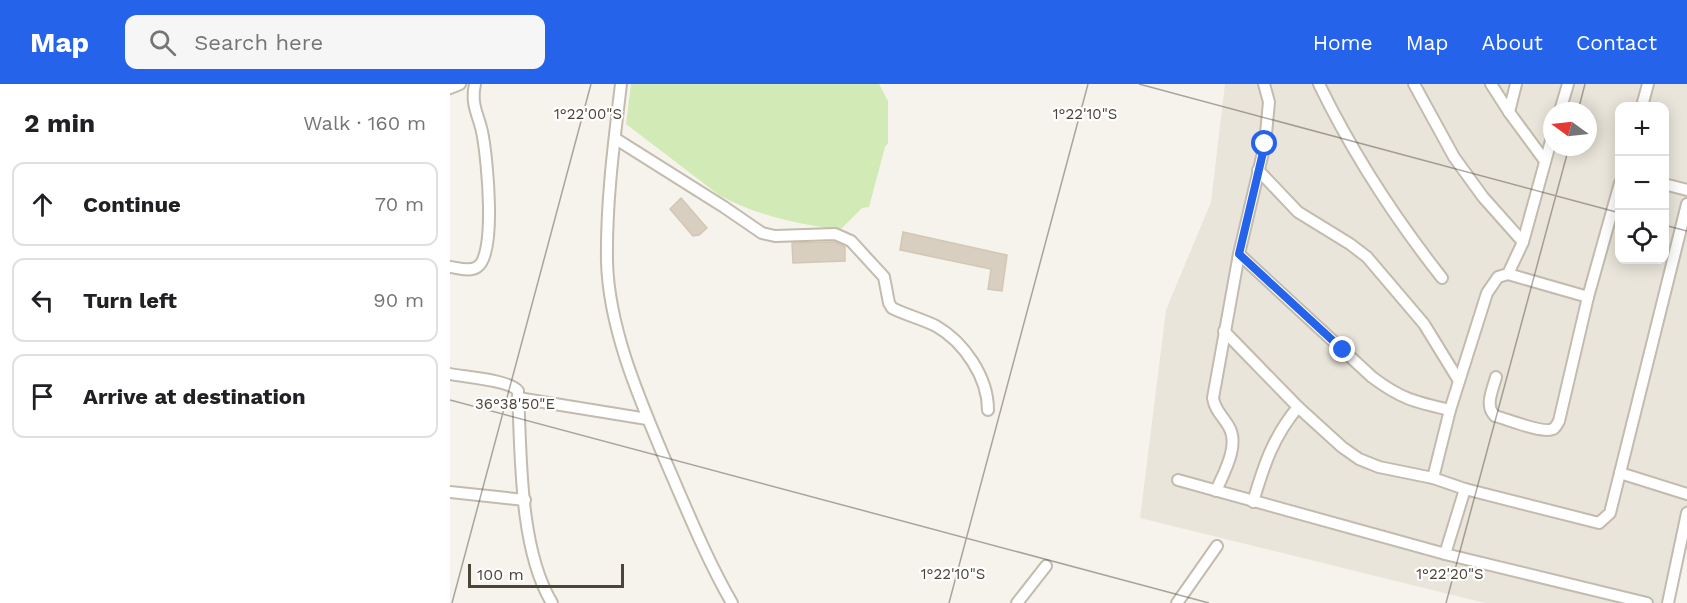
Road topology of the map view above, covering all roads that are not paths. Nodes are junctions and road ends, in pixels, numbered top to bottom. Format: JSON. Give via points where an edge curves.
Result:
{"nodes":[{"id":1,"x":460,"y":84,"type":"edge"},
{"id":2,"x":475,"y":84,"type":"edge"},
{"id":3,"x":621,"y":84,"type":"edge"},
{"id":4,"x":1264,"y":84,"type":"edge"},
{"id":5,"x":1319,"y":84,"type":"edge"},
{"id":6,"x":1414,"y":84,"type":"edge"},
{"id":7,"x":1491,"y":84,"type":"edge"},
{"id":8,"x":1516,"y":84,"type":"edge"},
{"id":9,"x":1568,"y":84,"type":"edge"},
{"id":10,"x":1648,"y":84,"type":"edge"},
{"id":11,"x":450,"y":88,"type":"edge"},
{"id":12,"x":1563,"y":102,"type":"edge"},
{"id":13,"x":1643,"y":102,"type":"edge"},
{"id":14,"x":1509,"y":112,"type":"junction"},
{"id":15,"x":616,"y":139,"type":"junction"},
{"id":16,"x":1546,"y":156,"type":"edge"},
{"id":17,"x":1545,"y":160,"type":"junction"},
{"id":18,"x":1258,"y":170,"type":"junction"},
{"id":19,"x":1669,"y":185,"type":"edge"},
{"id":20,"x":1687,"y":190,"type":"edge"},
{"id":21,"x":1615,"y":201,"type":"edge"},
{"id":22,"x":1687,"y":204,"type":"edge"},
{"id":23,"x":1523,"y":242,"type":"junction"},
{"id":24,"x":1239,"y":254,"type":"junction"},
{"id":25,"x":450,"y":267,"type":"edge"},
{"id":26,"x":1508,"y":274,"type":"junction"},
{"id":27,"x":1442,"y":278,"type":"dead end"},
{"id":28,"x":1588,"y":297,"type":"junction"},
{"id":29,"x":1224,"y":331,"type":"junction"},
{"id":30,"x":450,"y":374,"type":"edge"},
{"id":31,"x":1497,"y":377,"type":"dead end"},
{"id":32,"x":1459,"y":381,"type":"junction"},
{"id":33,"x":518,"y":398,"type":"junction"},
{"id":34,"x":1298,"y":407,"type":"junction"},
{"id":35,"x":988,"y":410,"type":"dead end"},
{"id":36,"x":1450,"y":410,"type":"junction"},
{"id":37,"x":647,"y":419,"type":"junction"},
{"id":38,"x":1620,"y":473,"type":"junction"},
{"id":39,"x":1432,"y":478,"type":"junction"},
{"id":40,"x":1178,"y":480,"type":"dead end"},
{"id":41,"x":1465,"y":489,"type":"junction"},
{"id":42,"x":450,"y":492,"type":"edge"},
{"id":43,"x":1216,"y":492,"type":"junction"},
{"id":44,"x":1687,"y":494,"type":"edge"},
{"id":45,"x":525,"y":500,"type":"junction"},
{"id":46,"x":1253,"y":502,"type":"junction"},
{"id":47,"x":1687,"y":513,"type":"edge"},
{"id":48,"x":1217,"y":546,"type":"dead end"},
{"id":49,"x":1683,"y":548,"type":"edge"},
{"id":50,"x":1445,"y":554,"type":"junction"},
{"id":51,"x":1046,"y":566,"type":"dead end"},
{"id":52,"x":552,"y":603,"type":"edge"},
{"id":53,"x":732,"y":603,"type":"edge"},
{"id":54,"x":1017,"y":603,"type":"edge"},
{"id":55,"x":1177,"y":603,"type":"edge"},
{"id":56,"x":1647,"y":603,"type":"edge"},
{"id":57,"x":1668,"y":603,"type":"edge"}],
"edges":[{"from":1,"to":11,"type":"street"},
{"from":2,"to":25,"type":"street","via":[[472,99],[483,135],[489,203],[487,247],[479,267]]},
{"from":3,"to":15,"type":"street"},
{"from":4,"to":18,"type":"street","via":[[1269,102]]},
{"from":5,"to":27,"type":"street","via":[[1369,176]]},
{"from":6,"to":23,"type":"street","via":[[1454,157]]},
{"from":7,"to":14,"type":"street"},
{"from":8,"to":14,"type":"street"},
{"from":9,"to":12,"type":"street"},
{"from":10,"to":13,"type":"street"},
{"from":14,"to":17,"type":"street"},
{"from":15,"to":35,"type":"street","via":[[762,233],[835,234],[851,241],[884,277],[892,308],[935,326],[954,339],[981,377]]},
{"from":15,"to":37,"type":"street","via":[[607,263],[618,330]]},
{"from":16,"to":17,"type":"street"},
{"from":17,"to":23,"type":"street"},
{"from":18,"to":24,"type":"street"},
{"from":18,"to":32,"type":"street","via":[[1298,212],[1367,257],[1424,324]]},
{"from":19,"to":20,"type":"street"},
{"from":21,"to":28,"type":"street"},
{"from":22,"to":38,"type":"street"},
{"from":23,"to":26,"type":"street"},
{"from":24,"to":29,"type":"street"},
{"from":24,"to":36,"type":"street","via":[[1372,377],[1407,399]]},
{"from":26,"to":28,"type":"street"},
{"from":26,"to":32,"type":"street","via":[[1498,277],[1487,293]]},
{"from":28,"to":31,"type":"street","via":[[1555,427],[1542,430],[1495,416],[1490,408]]},
{"from":29,"to":34,"type":"street"},
{"from":29,"to":43,"type":"street","via":[[1213,398],[1233,440]]},
{"from":30,"to":33,"type":"street","via":[[510,385],[518,391]]},
{"from":32,"to":36,"type":"street"},
{"from":33,"to":37,"type":"street"},
{"from":33,"to":45,"type":"street"},
{"from":34,"to":39,"type":"street","via":[[1359,459]]},
{"from":34,"to":46,"type":"street","via":[[1272,446]]},
{"from":36,"to":39,"type":"street"},
{"from":37,"to":53,"type":"street","via":[[697,535]]},
{"from":38,"to":41,"type":"street","via":[[1610,513],[1599,523]]},
{"from":38,"to":44,"type":"street"},
{"from":39,"to":41,"type":"street"},
{"from":40,"to":43,"type":"street"},
{"from":41,"to":50,"type":"street"},
{"from":42,"to":45,"type":"street"},
{"from":43,"to":46,"type":"street"},
{"from":45,"to":52,"type":"street","via":[[536,568]]},
{"from":46,"to":50,"type":"street"},
{"from":47,"to":49,"type":"street"},
{"from":48,"to":55,"type":"street"},
{"from":49,"to":57,"type":"street"},
{"from":50,"to":56,"type":"street"},
{"from":51,"to":54,"type":"street"}]}
